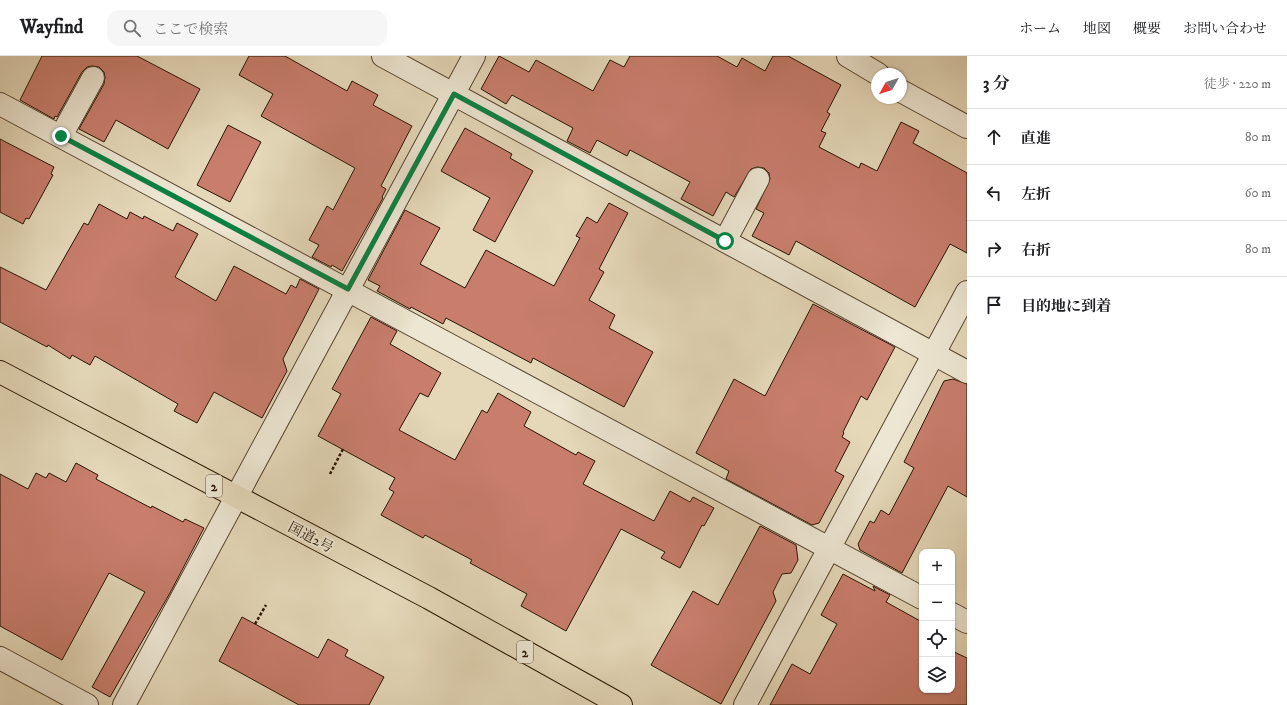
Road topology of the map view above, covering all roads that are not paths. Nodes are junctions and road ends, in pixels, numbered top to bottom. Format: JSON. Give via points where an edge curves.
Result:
{"nodes":[{"id":1,"x":383,"y":56,"type":"edge"},
{"id":2,"x":474,"y":56,"type":"edge"},
{"id":3,"x":848,"y":56,"type":"edge"},
{"id":4,"x":871,"y":70,"type":"edge"},
{"id":5,"x":93,"y":78,"type":"dead end"},
{"id":6,"x":454,"y":94,"type":"junction"},
{"id":7,"x":907,"y":94,"type":"edge"},
{"id":8,"x":0,"y":104,"type":"edge"},
{"id":9,"x":967,"y":128,"type":"edge"},
{"id":10,"x":61,"y":136,"type":"junction"},
{"id":11,"x":758,"y":179,"type":"dead end"},
{"id":12,"x":725,"y":241,"type":"junction"},
{"id":13,"x":348,"y":289,"type":"junction"},
{"id":14,"x":967,"y":292,"type":"edge"},
{"id":15,"x":934,"y":354,"type":"junction"},
{"id":16,"x":0,"y":372,"type":"edge"},
{"id":17,"x":967,"y":372,"type":"edge"},
{"id":18,"x":236,"y":498,"type":"junction"},
{"id":19,"x":829,"y":549,"type":"junction"},
{"id":20,"x":919,"y":596,"type":"edge"},
{"id":21,"x":955,"y":616,"type":"edge"},
{"id":22,"x":967,"y":622,"type":"edge"},
{"id":23,"x":0,"y":658,"type":"edge"},
{"id":24,"x":87,"y":705,"type":"edge"},
{"id":25,"x":124,"y":705,"type":"edge"},
{"id":26,"x":621,"y":705,"type":"edge"},
{"id":27,"x":745,"y":705,"type":"edge"}],
"edges":[{"from":1,"to":6,"type":"street"},
{"from":2,"to":6,"type":"street"},
{"from":3,"to":4,"type":"street"},
{"from":5,"to":10,"type":"street"},
{"from":6,"to":12,"type":"street"},
{"from":6,"to":13,"type":"street"},
{"from":7,"to":9,"type":"street"},
{"from":8,"to":10,"type":"street"},
{"from":10,"to":13,"type":"street"},
{"from":11,"to":12,"type":"street"},
{"from":12,"to":15,"type":"street"},
{"from":13,"to":18,"type":"street"},
{"from":13,"to":19,"type":"street"},
{"from":14,"to":15,"type":"street"},
{"from":15,"to":17,"type":"street"},
{"from":15,"to":19,"type":"street"},
{"from":16,"to":18,"type":"highway","name":"国道2号","number":"2"},
{"from":18,"to":25,"type":"street"},
{"from":18,"to":26,"type":"highway","name":"国道2号","number":"2","via":[[429,598]]},
{"from":19,"to":20,"type":"street"},
{"from":19,"to":27,"type":"street"},
{"from":21,"to":22,"type":"street"},
{"from":23,"to":24,"type":"street"}]}
